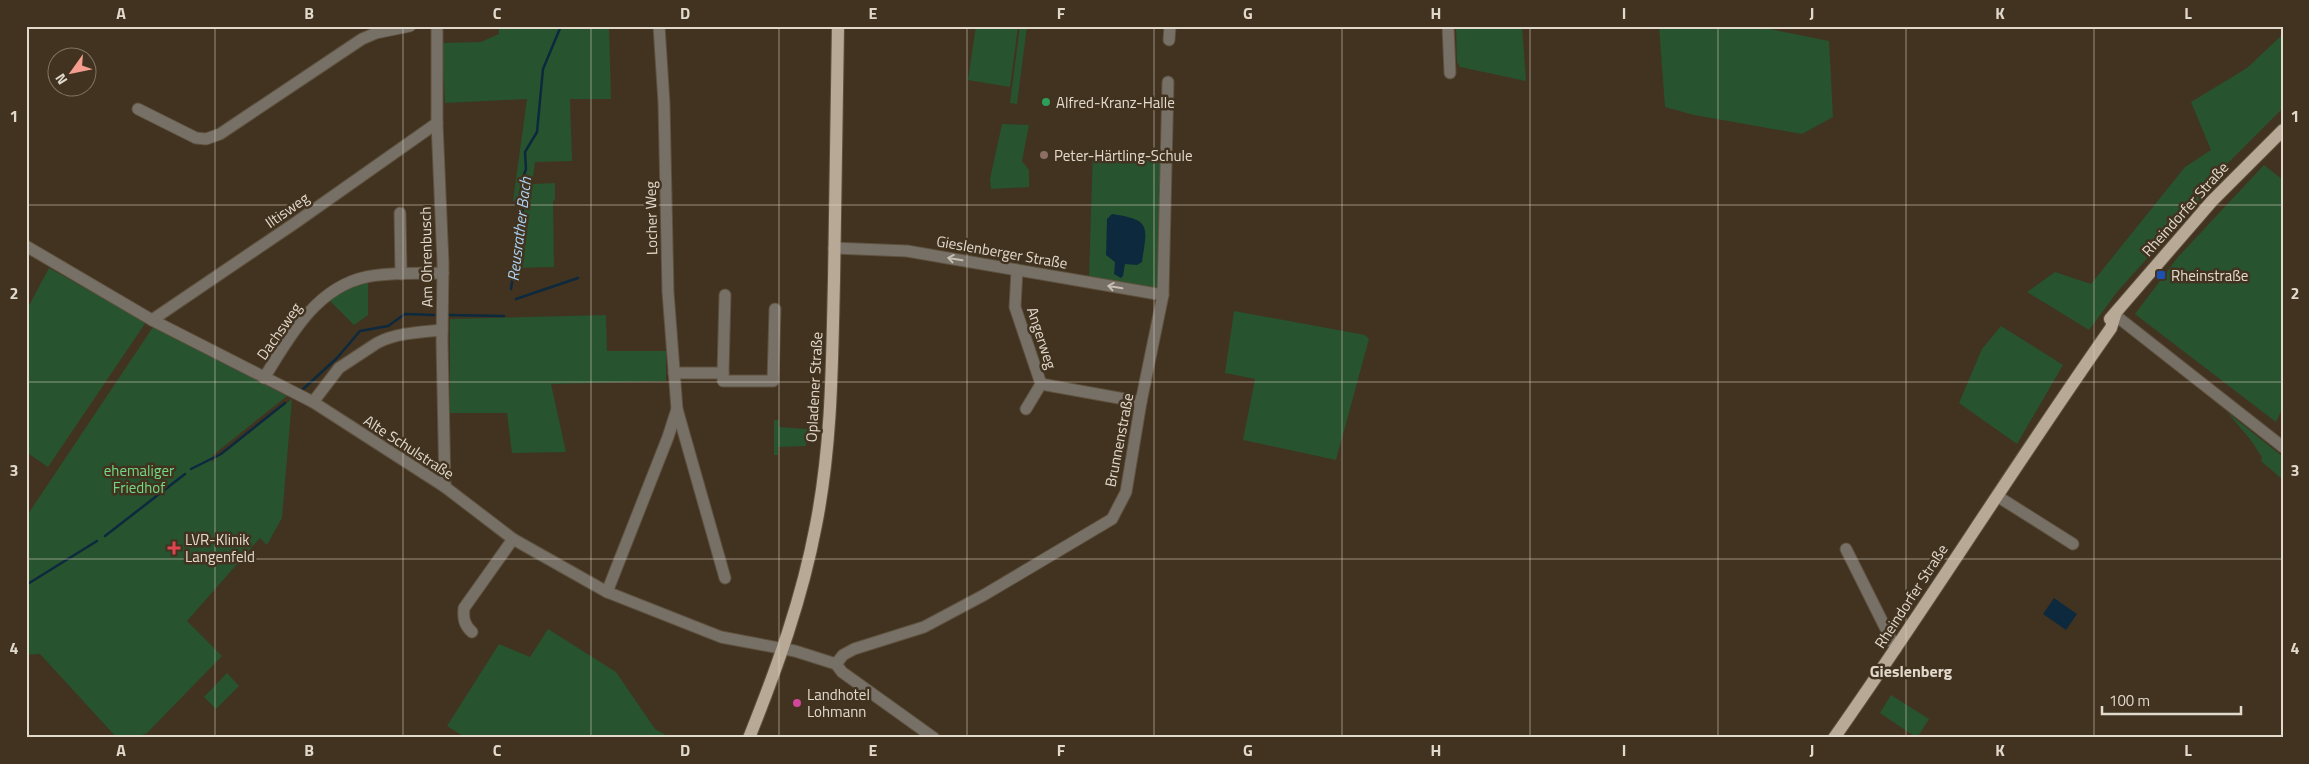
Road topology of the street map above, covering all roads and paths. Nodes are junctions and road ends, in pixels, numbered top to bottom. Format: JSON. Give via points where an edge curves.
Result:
{"nodes":[{"id":1,"x":410,"y":26,"type":"edge"},
{"id":2,"x":437,"y":26,"type":"edge"},
{"id":3,"x":660,"y":26,"type":"edge"},
{"id":4,"x":838,"y":26,"type":"edge"},
{"id":5,"x":1170,"y":26,"type":"edge"},
{"id":6,"x":1448,"y":26,"type":"edge"},
{"id":7,"x":1169,"y":40,"type":"dead end"},
{"id":8,"x":1450,"y":73,"type":"dead end"},
{"id":9,"x":1168,"y":82,"type":"dead end"},
{"id":10,"x":138,"y":109,"type":"dead end"},
{"id":11,"x":437,"y":123,"type":"junction"},
{"id":12,"x":2283,"y":130,"type":"edge"},
{"id":13,"x":400,"y":213,"type":"dead end"},
{"id":14,"x":26,"y":246,"type":"edge"},
{"id":15,"x":834,"y":248,"type":"junction"},
{"id":16,"x":1017,"y":270,"type":"junction"},
{"id":17,"x":443,"y":273,"type":"junction"},
{"id":18,"x":401,"y":274,"type":"junction"},
{"id":19,"x":725,"y":295,"type":"dead end"},
{"id":20,"x":1163,"y":295,"type":"junction"},
{"id":21,"x":774,"y":309,"type":"dead end"},
{"id":22,"x":2115,"y":315,"type":"junction"},
{"id":23,"x":152,"y":320,"type":"junction"},
{"id":24,"x":442,"y":330,"type":"junction"},
{"id":25,"x":674,"y":372,"type":"junction"},
{"id":26,"x":723,"y":373,"type":"junction"},
{"id":27,"x":264,"y":378,"type":"junction"},
{"id":28,"x":1041,"y":384,"type":"junction"},
{"id":29,"x":313,"y":402,"type":"junction"},
{"id":30,"x":1141,"y":402,"type":"junction"},
{"id":31,"x":677,"y":409,"type":"junction"},
{"id":32,"x":1026,"y":409,"type":"dead end"},
{"id":33,"x":2283,"y":447,"type":"edge"},
{"id":34,"x":445,"y":487,"type":"junction"},
{"id":35,"x":1997,"y":496,"type":"junction"},
{"id":36,"x":513,"y":539,"type":"junction"},
{"id":37,"x":2073,"y":544,"type":"dead end"},
{"id":38,"x":1846,"y":549,"type":"dead end"},
{"id":39,"x":725,"y":578,"type":"dead end"},
{"id":40,"x":607,"y":592,"type":"junction"},
{"id":41,"x":472,"y":632,"type":"dead end"},
{"id":42,"x":784,"y":648,"type":"junction"},
{"id":43,"x":1896,"y":649,"type":"junction"},
{"id":44,"x":836,"y":664,"type":"junction"},
{"id":45,"x":749,"y":738,"type":"edge"},
{"id":46,"x":934,"y":738,"type":"edge"},
{"id":47,"x":1834,"y":738,"type":"edge"}],
"edges":[{"from":1,"to":10,"type":"street","via":[[362,38],[220,134],[206,139],[187,135]]},
{"from":2,"to":11,"type":"street","name":"Am Ohrenbusch"},
{"from":3,"to":25,"type":"street","name":"Locher Weg","via":[[668,292]]},
{"from":4,"to":15,"type":"main road","name":"Opladener Straße"},
{"from":5,"to":7,"type":"street"},
{"from":6,"to":8,"type":"street"},
{"from":9,"to":20,"type":"street","name":"Brunnenstraße"},
{"from":11,"to":17,"type":"street","name":"Am Ohrenbusch"},
{"from":11,"to":23,"type":"street","name":"Iltisweg"},
{"from":12,"to":22,"type":"main road","name":"Rheindorfer Straße","via":[[2212,202]]},
{"from":13,"to":18,"type":"street"},
{"from":14,"to":23,"type":"street","name":"Alte Schulstraße"},
{"from":16,"to":15,"type":"street","name":"Gieslenberger Straße","one_way":true,"via":[[907,251]]},
{"from":15,"to":42,"type":"main road","name":"Opladener Straße","via":[[830,413],[824,479],[805,577]]},
{"from":20,"to":16,"type":"street","name":"Gieslenberger Straße","one_way":true},
{"from":16,"to":28,"type":"street","name":"Angerweg","via":[[1015,306]]},
{"from":17,"to":18,"type":"street","name":"Dachsweg"},
{"from":17,"to":24,"type":"street","name":"Am Ohrenbusch"},
{"from":18,"to":27,"type":"street","name":"Dachsweg","via":[[365,277],[336,290],[314,307],[294,330]]},
{"from":19,"to":26,"type":"street"},
{"from":20,"to":30,"type":"street","name":"Brunnenstraße"},
{"from":21,"to":26,"type":"street","via":[[773,382],[723,381]]},
{"from":22,"to":33,"type":"street"},
{"from":22,"to":35,"type":"main road","name":"Rheindorfer Straße","via":[[2103,325],[2068,375],[2025,443]]},
{"from":23,"to":27,"type":"street","name":"Alte Schulstraße"},
{"from":24,"to":29,"type":"street","via":[[416,332],[377,343],[339,368]]},
{"from":24,"to":34,"type":"street","name":"Am Ohrenbusch"},
{"from":25,"to":26,"type":"street"},
{"from":25,"to":31,"type":"street","name":"Locher Weg"},
{"from":27,"to":29,"type":"street","name":"Alte Schulstraße"},
{"from":28,"to":30,"type":"street","name":"Angerweg"},
{"from":28,"to":32,"type":"street","name":"Angerweg"},
{"from":29,"to":34,"type":"street","name":"Alte Schulstraße"},
{"from":30,"to":44,"type":"street","name":"Brunnenstraße","via":[[1126,492],[1112,518],[924,627],[854,650],[843,655]]},
{"from":31,"to":39,"type":"street","name":"Locher Weg"},
{"from":31,"to":40,"type":"street","name":"Locher Weg"},
{"from":34,"to":36,"type":"street","name":"Alte Schulstraße"},
{"from":35,"to":37,"type":"street"},
{"from":35,"to":43,"type":"main road","name":"Rheindorfer Straße"},
{"from":36,"to":40,"type":"street","name":"Alte Schulstraße"},
{"from":36,"to":41,"type":"street","via":[[464,608],[463,618]]},
{"from":38,"to":43,"type":"street"},
{"from":40,"to":42,"type":"street","name":"Alte Schulstraße","via":[[721,637]]},
{"from":42,"to":44,"type":"street","name":"Alte Schulstraße"},
{"from":42,"to":45,"type":"main road","name":"Opladener Straße"},
{"from":43,"to":47,"type":"main road","name":"Rheindorfer Straße"},
{"from":44,"to":46,"type":"street","via":[[842,672]]}]}
